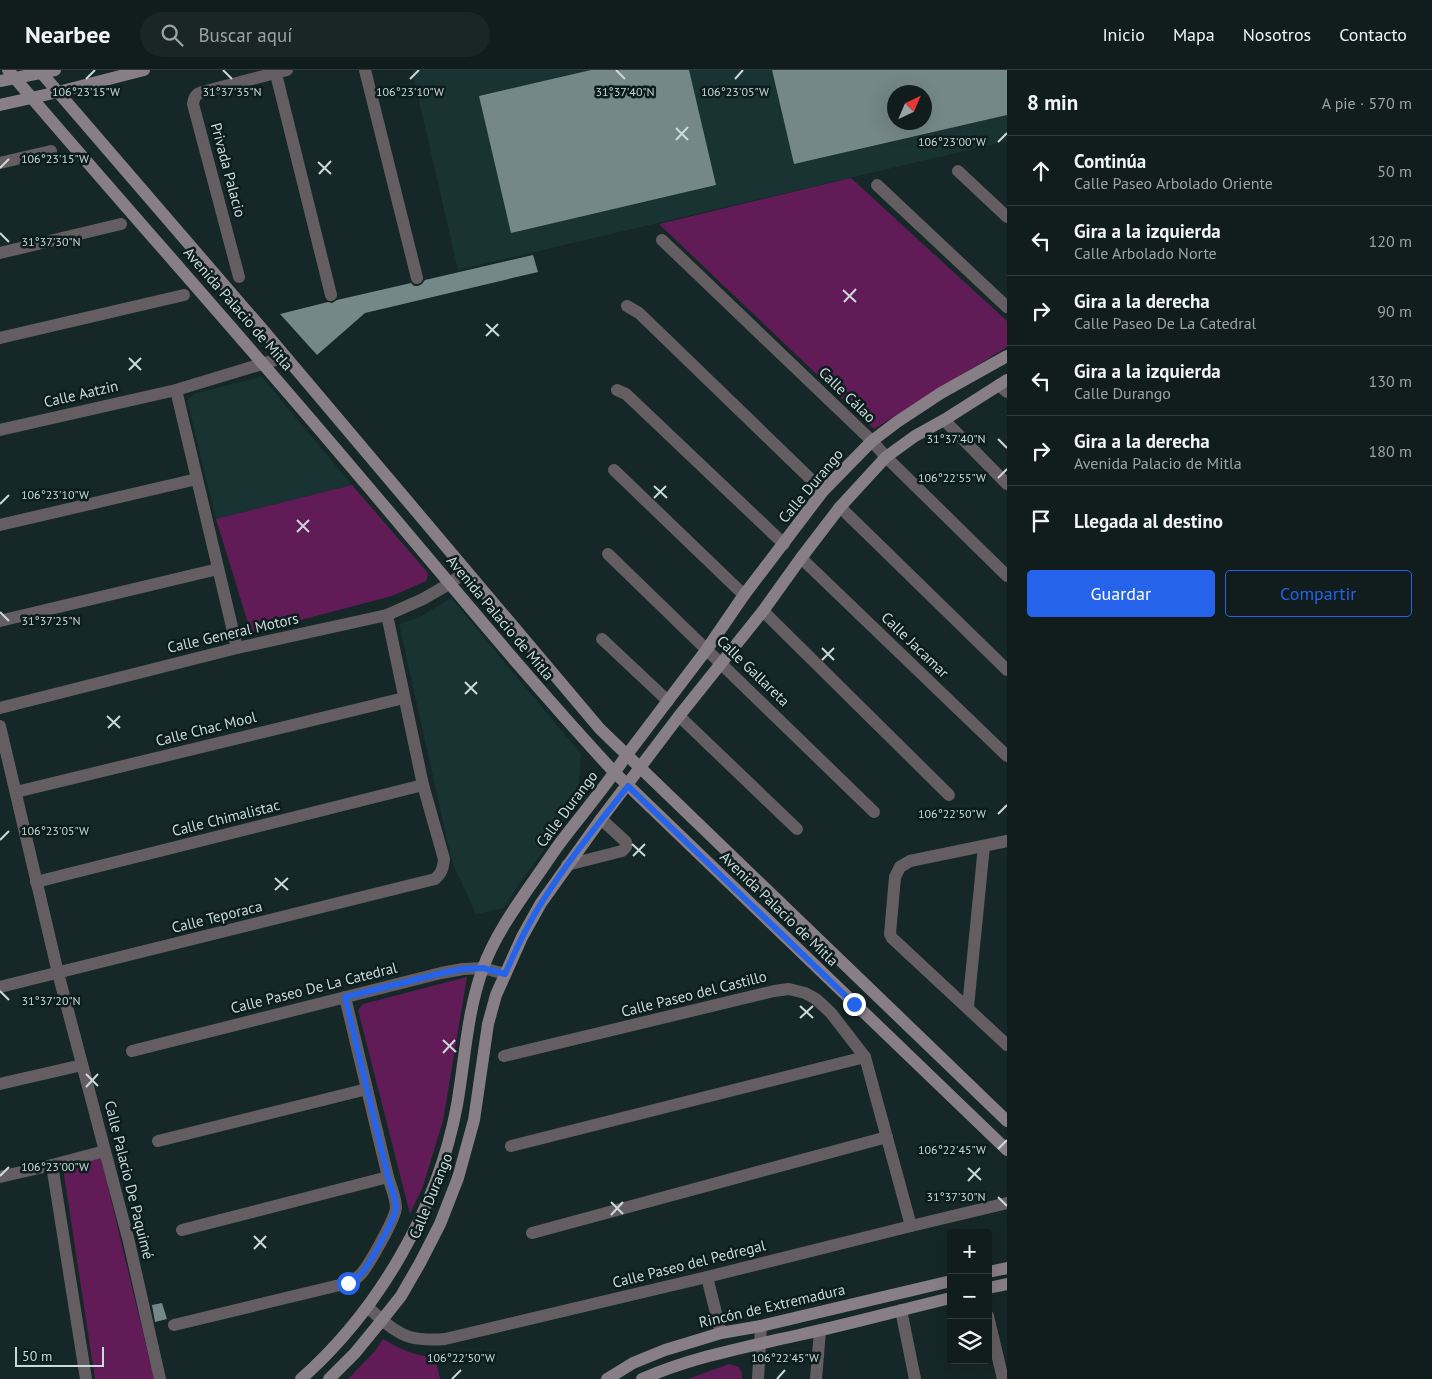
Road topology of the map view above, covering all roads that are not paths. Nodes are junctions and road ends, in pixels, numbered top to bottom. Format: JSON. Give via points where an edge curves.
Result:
{"nodes":[{"id":1,"x":55,"y":70,"type":"edge"},
{"id":2,"x":144,"y":70,"type":"edge"},
{"id":3,"x":365,"y":70,"type":"edge"},
{"id":4,"x":279,"y":71,"type":"edge"},
{"id":5,"x":41,"y":72,"type":"edge"},
{"id":6,"x":12,"y":74,"type":"edge"},
{"id":7,"x":0,"y":81,"type":"edge"},
{"id":8,"x":58,"y":92,"type":"junction"},
{"id":9,"x":32,"y":97,"type":"junction"},
{"id":10,"x":0,"y":105,"type":"edge"},
{"id":11,"x":51,"y":151,"type":"dead end"},
{"id":12,"x":0,"y":163,"type":"edge"},
{"id":13,"x":958,"y":172,"type":"dead end"},
{"id":14,"x":877,"y":185,"type":"dead end"},
{"id":15,"x":1007,"y":217,"type":"edge"},
{"id":16,"x":121,"y":224,"type":"dead end"},
{"id":17,"x":662,"y":240,"type":"dead end"},
{"id":18,"x":0,"y":254,"type":"edge"},
{"id":19,"x":239,"y":277,"type":"dead end"},
{"id":20,"x":417,"y":278,"type":"dead end"},
{"id":21,"x":184,"y":295,"type":"dead end"},
{"id":22,"x":331,"y":295,"type":"dead end"},
{"id":23,"x":627,"y":306,"type":"dead end"},
{"id":24,"x":1007,"y":307,"type":"edge"},
{"id":25,"x":0,"y":338,"type":"edge"},
{"id":26,"x":1007,"y":356,"type":"edge"},
{"id":27,"x":285,"y":357,"type":"junction"},
{"id":28,"x":263,"y":363,"type":"junction"},
{"id":29,"x":1004,"y":386,"type":"edge"},
{"id":30,"x":176,"y":390,"type":"junction"},
{"id":31,"x":617,"y":390,"type":"dead end"},
{"id":32,"x":944,"y":420,"type":"junction"},
{"id":33,"x":0,"y":430,"type":"edge"},
{"id":34,"x":872,"y":441,"type":"junction"},
{"id":35,"x":886,"y":457,"type":"junction"},
{"id":36,"x":614,"y":470,"type":"dead end"},
{"id":37,"x":197,"y":478,"type":"junction"},
{"id":38,"x":1007,"y":484,"type":"edge"},
{"id":39,"x":823,"y":491,"type":"junction"},
{"id":40,"x":840,"y":507,"type":"junction"},
{"id":41,"x":0,"y":525,"type":"edge"},
{"id":42,"x":784,"y":544,"type":"junction"},
{"id":43,"x":608,"y":554,"type":"dead end"},
{"id":44,"x":801,"y":558,"type":"junction"},
{"id":45,"x":218,"y":569,"type":"junction"},
{"id":46,"x":466,"y":571,"type":"junction"},
{"id":47,"x":1007,"y":576,"type":"edge"},
{"id":48,"x":449,"y":584,"type":"junction"},
{"id":49,"x":744,"y":595,"type":"junction"},
{"id":50,"x":763,"y":611,"type":"junction"},
{"id":51,"x":386,"y":615,"type":"junction"},
{"id":52,"x":0,"y":621,"type":"edge"},
{"id":53,"x":602,"y":639,"type":"dead end"},
{"id":54,"x":237,"y":648,"type":"junction"},
{"id":55,"x":707,"y":648,"type":"junction"},
{"id":56,"x":722,"y":663,"type":"junction"},
{"id":57,"x":1007,"y":670,"type":"edge"},
{"id":58,"x":404,"y":698,"type":"junction"},
{"id":59,"x":668,"y":701,"type":"junction"},
{"id":60,"x":0,"y":708,"type":"edge"},
{"id":61,"x":679,"y":716,"type":"junction"},
{"id":62,"x":0,"y":726,"type":"edge"},
{"id":63,"x":626,"y":756,"type":"junction"},
{"id":64,"x":1007,"y":756,"type":"edge"},
{"id":65,"x":641,"y":768,"type":"junction"},
{"id":66,"x":615,"y":773,"type":"junction"},
{"id":67,"x":423,"y":785,"type":"junction"},
{"id":68,"x":628,"y":786,"type":"junction"},
{"id":69,"x":16,"y":792,"type":"junction"},
{"id":70,"x":949,"y":795,"type":"dead end"},
{"id":71,"x":874,"y":812,"type":"dead end"},
{"id":72,"x":602,"y":819,"type":"junction"},
{"id":73,"x":797,"y":829,"type":"dead end"},
{"id":74,"x":1007,"y":840,"type":"edge"},
{"id":75,"x":984,"y":846,"type":"junction"},
{"id":76,"x":567,"y":865,"type":"junction"},
{"id":77,"x":36,"y":882,"type":"junction"},
{"id":78,"x":483,"y":968,"type":"junction"},
{"id":79,"x":58,"y":973,"type":"junction"},
{"id":80,"x":505,"y":974,"type":"junction"},
{"id":81,"x":0,"y":987,"type":"edge"},
{"id":82,"x":345,"y":997,"type":"junction"},
{"id":83,"x":968,"y":1007,"type":"junction"},
{"id":84,"x":1007,"y":1045,"type":"edge"},
{"id":85,"x":132,"y":1051,"type":"dead end"},
{"id":86,"x":504,"y":1056,"type":"dead end"},
{"id":87,"x":865,"y":1057,"type":"junction"},
{"id":88,"x":82,"y":1064,"type":"junction"},
{"id":89,"x":0,"y":1084,"type":"edge"},
{"id":90,"x":367,"y":1089,"type":"junction"},
{"id":91,"x":1007,"y":1122,"type":"edge"},
{"id":92,"x":887,"y":1137,"type":"junction"},
{"id":93,"x":158,"y":1141,"type":"dead end"},
{"id":94,"x":511,"y":1146,"type":"dead end"},
{"id":95,"x":1007,"y":1150,"type":"edge"},
{"id":96,"x":105,"y":1151,"type":"junction"},
{"id":97,"x":52,"y":1165,"type":"junction"},
{"id":98,"x":0,"y":1177,"type":"edge"},
{"id":99,"x":388,"y":1177,"type":"junction"},
{"id":100,"x":1007,"y":1203,"type":"edge"},
{"id":101,"x":911,"y":1226,"type":"junction"},
{"id":102,"x":182,"y":1230,"type":"dead end"},
{"id":103,"x":532,"y":1233,"type":"dead end"},
{"id":104,"x":1007,"y":1268,"type":"edge"},
{"id":105,"x":992,"y":1271,"type":"edge"},
{"id":106,"x":707,"y":1277,"type":"junction"},
{"id":107,"x":947,"y":1282,"type":"edge"},
{"id":108,"x":1007,"y":1284,"type":"edge"},
{"id":109,"x":992,"y":1287,"type":"edge"},
{"id":110,"x":947,"y":1299,"type":"edge"},
{"id":111,"x":368,"y":1307,"type":"junction"},
{"id":112,"x":901,"y":1310,"type":"junction"},
{"id":113,"x":989,"y":1319,"type":"edge"},
{"id":114,"x":382,"y":1320,"type":"junction"},
{"id":115,"x":174,"y":1325,"type":"dead end"},
{"id":116,"x":761,"y":1326,"type":"junction"},
{"id":117,"x":820,"y":1331,"type":"junction"},
{"id":118,"x":721,"y":1333,"type":"junction"},
{"id":119,"x":761,"y":1344,"type":"junction"},
{"id":120,"x":86,"y":1379,"type":"edge"},
{"id":121,"x":160,"y":1379,"type":"edge"},
{"id":122,"x":301,"y":1379,"type":"edge"},
{"id":123,"x":329,"y":1379,"type":"edge"},
{"id":124,"x":607,"y":1379,"type":"edge"},
{"id":125,"x":642,"y":1379,"type":"edge"},
{"id":126,"x":758,"y":1379,"type":"edge"},
{"id":127,"x":816,"y":1379,"type":"edge"},
{"id":128,"x":915,"y":1379,"type":"edge"},
{"id":129,"x":1003,"y":1379,"type":"edge"}],
"edges":[{"from":1,"to":5,"type":"main road"},
{"from":2,"to":8,"type":"main road"},
{"from":3,"to":20,"type":"street"},
{"from":4,"to":19,"type":"street","name":"Privada Palacio","via":[[202,92],[194,98]]},
{"from":4,"to":22,"type":"street"},
{"from":5,"to":6,"type":"main road"},
{"from":5,"to":8,"type":"main road","name":"Avenida Palacio de Mitla"},
{"from":6,"to":7,"type":"main road"},
{"from":6,"to":9,"type":"main road","name":"Avenida Palacio de Mitla"},
{"from":8,"to":9,"type":"main road"},
{"from":8,"to":27,"type":"main road","name":"Avenida Palacio de Mitla"},
{"from":9,"to":10,"type":"main road"},
{"from":9,"to":28,"type":"main road","name":"Avenida Palacio de Mitla"},
{"from":11,"to":12,"type":"street"},
{"from":13,"to":15,"type":"street"},
{"from":14,"to":24,"type":"street"},
{"from":16,"to":18,"type":"street"},
{"from":17,"to":34,"type":"street","name":"Calle Cálao"},
{"from":21,"to":25,"type":"street"},
{"from":23,"to":39,"type":"street","via":[[639,313]]},
{"from":26,"to":34,"type":"main road","name":"Calle Durango","via":[[940,393]]},
{"from":27,"to":28,"type":"street","name":"Calle Aatzin"},
{"from":27,"to":46,"type":"main road","name":"Avenida Palacio de Mitla"},
{"from":28,"to":30,"type":"street","name":"Calle Aatzin"},
{"from":28,"to":48,"type":"main road","name":"Avenida Palacio de Mitla"},
{"from":29,"to":32,"type":"main road","name":"Calle Durango"},
{"from":30,"to":33,"type":"street","name":"Calle Aatzin"},
{"from":30,"to":37,"type":"street"},
{"from":31,"to":42,"type":"street","via":[[626,394]]},
{"from":32,"to":35,"type":"main road","name":"Calle Durango","via":[[914,436]]},
{"from":32,"to":38,"type":"street"},
{"from":34,"to":35,"type":"street","name":"Calle Cálao"},
{"from":34,"to":39,"type":"main road","name":"Calle Durango"},
{"from":35,"to":40,"type":"main road","name":"Calle Durango"},
{"from":35,"to":47,"type":"street","name":"Calle Cálao"},
{"from":36,"to":49,"type":"street"},
{"from":37,"to":41,"type":"street"},
{"from":37,"to":45,"type":"street"},
{"from":39,"to":42,"type":"main road","name":"Calle Durango"},
{"from":40,"to":44,"type":"main road","name":"Calle Durango"},
{"from":40,"to":57,"type":"street"},
{"from":42,"to":49,"type":"main road","name":"Calle Durango"},
{"from":43,"to":55,"type":"street","name":"Calle Gallareta"},
{"from":44,"to":50,"type":"main road","name":"Calle Durango"},
{"from":44,"to":64,"type":"street","name":"Calle Jacamar"},
{"from":45,"to":52,"type":"street"},
{"from":45,"to":54,"type":"street"},
{"from":46,"to":48,"type":"street","name":"Calle General Motors"},
{"from":46,"to":63,"type":"main road","name":"Avenida Palacio de Mitla","via":[[579,706]]},
{"from":48,"to":51,"type":"street","name":"Calle General Motors"},
{"from":48,"to":66,"type":"main road","name":"Avenida Palacio de Mitla"},
{"from":49,"to":55,"type":"main road","name":"Calle Durango"},
{"from":50,"to":56,"type":"main road","name":"Calle Durango"},
{"from":50,"to":70,"type":"street"},
{"from":51,"to":54,"type":"street","name":"Calle General Motors"},
{"from":51,"to":58,"type":"street"},
{"from":53,"to":59,"type":"street"},
{"from":54,"to":60,"type":"street","name":"Calle General Motors"},
{"from":55,"to":56,"type":"street","name":"Calle Gallareta"},
{"from":55,"to":59,"type":"main road","name":"Calle Durango"},
{"from":56,"to":61,"type":"main road","name":"Calle Durango"},
{"from":56,"to":71,"type":"street","name":"Calle Gallareta"},
{"from":58,"to":67,"type":"street"},
{"from":58,"to":69,"type":"street","name":"Calle Chac Mool"},
{"from":59,"to":63,"type":"main road","name":"Calle Durango"},
{"from":61,"to":65,"type":"main road","name":"Calle Durango"},
{"from":61,"to":73,"type":"street"},
{"from":62,"to":69,"type":"street","name":"Calle Palacio De Paquimé"},
{"from":63,"to":65,"type":"main road","name":"Avenida Palacio de Mitla"},
{"from":63,"to":66,"type":"main road","name":"Calle Durango"},
{"from":65,"to":68,"type":"main road","name":"Calle Durango"},
{"from":65,"to":91,"type":"main road","name":"Avenida Palacio de Mitla"},
{"from":66,"to":68,"type":"main road","name":"Avenida Palacio de Mitla"},
{"from":66,"to":78,"type":"main road","name":"Calle Durango","via":[[523,896],[499,933]]},
{"from":67,"to":77,"type":"street","name":"Calle Chimalistac"},
{"from":67,"to":79,"type":"street","name":"Calle Teporaca","via":[[444,859],[443,868],[435,879]]},
{"from":68,"to":72,"type":"main road","name":"Calle Durango"},
{"from":68,"to":95,"type":"main road","name":"Avenida Palacio de Mitla"},
{"from":69,"to":77,"type":"street","name":"Calle Palacio De Paquimé"},
{"from":72,"to":76,"type":"main road","name":"Calle Durango"},
{"from":72,"to":76,"type":"street","via":[[626,842],[626,847]]},
{"from":74,"to":75,"type":"street"},
{"from":75,"to":83,"type":"street"},
{"from":75,"to":83,"type":"street","via":[[910,861],[900,867],[895,877],[892,938]]},
{"from":76,"to":80,"type":"main road","name":"Calle Durango","via":[[522,937]]},
{"from":77,"to":79,"type":"street","name":"Calle Palacio De Paquimé"},
{"from":78,"to":80,"type":"street","name":"Calle Paseo De La Catedral"},
{"from":78,"to":82,"type":"street","name":"Calle Paseo De La Catedral","via":[[442,973]]},
{"from":78,"to":111,"type":"main road","name":"Calle Durango","via":[[473,1001],[447,1151],[406,1246]]},
{"from":79,"to":81,"type":"street","name":"Calle Teporaca"},
{"from":79,"to":88,"type":"street","name":"Calle Palacio De Paquimé"},
{"from":80,"to":114,"type":"main road","name":"Calle Durango","via":[[488,1024],[474,1120],[458,1178],[420,1263]]},
{"from":82,"to":85,"type":"street","name":"Calle Paseo De La Catedral"},
{"from":82,"to":90,"type":"street"},
{"from":83,"to":84,"type":"street"},
{"from":86,"to":87,"type":"street","name":"Calle Paseo del Castillo","via":[[789,989],[816,999]]},
{"from":87,"to":92,"type":"street","name":"Calle Paseo del Castillo"},
{"from":87,"to":94,"type":"street"},
{"from":88,"to":89,"type":"street"},
{"from":88,"to":96,"type":"street","name":"Calle Palacio De Paquimé"},
{"from":90,"to":93,"type":"street"},
{"from":90,"to":99,"type":"street"},
{"from":92,"to":101,"type":"street","name":"Calle Paseo del Castillo"},
{"from":92,"to":103,"type":"street"},
{"from":96,"to":97,"type":"street"},
{"from":96,"to":121,"type":"street","name":"Calle Palacio De Paquimé"},
{"from":97,"to":98,"type":"street"},
{"from":97,"to":120,"type":"street"},
{"from":99,"to":102,"type":"street"},
{"from":99,"to":115,"type":"street","via":[[396,1210],[364,1270],[355,1280]]},
{"from":100,"to":101,"type":"street","name":"Calle Paseo del Pedregal"},
{"from":101,"to":106,"type":"street","name":"Calle Paseo del Pedregal"},
{"from":104,"to":105,"type":"main road"},
{"from":106,"to":114,"type":"street","name":"Calle Paseo del Pedregal","via":[[445,1339],[426,1340],[408,1336]]},
{"from":106,"to":118,"type":"street"},
{"from":107,"to":116,"type":"main road","name":"Rincón de Extremadura"},
{"from":108,"to":109,"type":"main road"},
{"from":110,"to":112,"type":"main road"},
{"from":111,"to":114,"type":"street","name":"Calle Paseo del Pedregal"},
{"from":111,"to":122,"type":"main road","name":"Calle Durango"},
{"from":112,"to":117,"type":"main road"},
{"from":112,"to":128,"type":"street"},
{"from":113,"to":129,"type":"street"},
{"from":114,"to":123,"type":"main road","name":"Calle Durango"},
{"from":116,"to":118,"type":"main road","name":"Rincón de Extremadura"},
{"from":116,"to":119,"type":"street"},
{"from":117,"to":119,"type":"main road"},
{"from":117,"to":127,"type":"street"},
{"from":118,"to":124,"type":"main road","name":"Rincón de Extremadura","via":[[665,1350],[633,1363]]},
{"from":119,"to":125,"type":"main road","via":[[717,1354]]},
{"from":119,"to":126,"type":"street"}]}
